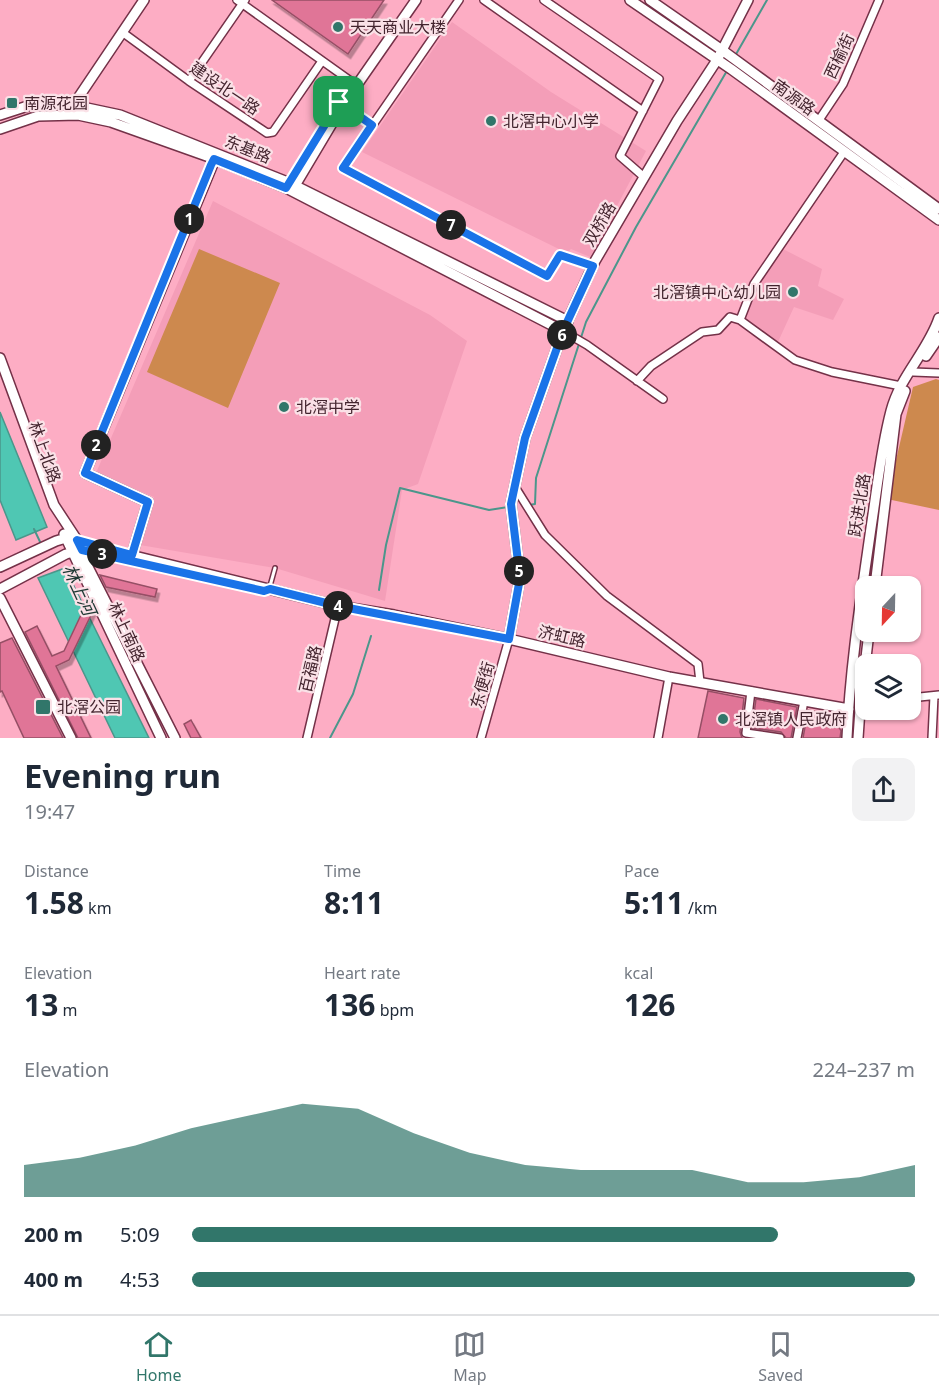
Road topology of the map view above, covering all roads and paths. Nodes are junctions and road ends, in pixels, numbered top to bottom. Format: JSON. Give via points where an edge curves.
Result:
{"nodes":[{"id":1,"x":144,"y":0,"type":"edge"},
{"id":2,"x":409,"y":0,"type":"edge"},
{"id":3,"x":416,"y":0,"type":"edge"},
{"id":4,"x":459,"y":0,"type":"edge"},
{"id":5,"x":484,"y":0,"type":"edge"},
{"id":6,"x":544,"y":0,"type":"edge"},
{"id":7,"x":630,"y":0,"type":"edge"},
{"id":8,"x":650,"y":0,"type":"edge"},
{"id":9,"x":748,"y":0,"type":"edge"},
{"id":10,"x":879,"y":0,"type":"edge"},
{"id":11,"x":242,"y":1,"type":"edge"},
{"id":12,"x":122,"y":32,"type":"junction"},
{"id":13,"x":722,"y":50,"type":"junction"},
{"id":14,"x":717,"y":60,"type":"junction"},
{"id":15,"x":322,"y":61,"type":"junction"},
{"id":16,"x":189,"y":81,"type":"junction"},
{"id":17,"x":352,"y":82,"type":"junction"},
{"id":18,"x":341,"y":103,"type":"junction"},
{"id":19,"x":73,"y":105,"type":"junction"},
{"id":20,"x":643,"y":111,"type":"junction"},
{"id":21,"x":0,"y":116,"type":"edge"},
{"id":22,"x":66,"y":116,"type":"junction"},
{"id":23,"x":819,"y":120,"type":"junction"},
{"id":24,"x":372,"y":125,"type":"junction"},
{"id":25,"x":0,"y":129,"type":"edge"},
{"id":26,"x":844,"y":152,"type":"junction"},
{"id":27,"x":214,"y":159,"type":"junction"},
{"id":28,"x":644,"y":177,"type":"junction"},
{"id":29,"x":290,"y":187,"type":"junction"},
{"id":30,"x":939,"y":209,"type":"edge"},
{"id":31,"x":939,"y":220,"type":"edge"},
{"id":32,"x":593,"y":266,"type":"junction"},
{"id":33,"x":939,"y":318,"type":"edge"},
{"id":34,"x":740,"y":320,"type":"junction"},
{"id":35,"x":568,"y":321,"type":"junction"},
{"id":36,"x":563,"y":331,"type":"junction"},
{"id":37,"x":939,"y":337,"type":"edge"},
{"id":38,"x":0,"y":358,"type":"edge"},
{"id":39,"x":914,"y":372,"type":"junction"},
{"id":40,"x":939,"y":373,"type":"edge"},
{"id":41,"x":0,"y":374,"type":"edge"},
{"id":42,"x":637,"y":381,"type":"junction"},
{"id":43,"x":901,"y":386,"type":"junction"},
{"id":44,"x":663,"y":399,"type":"dead end"},
{"id":45,"x":515,"y":486,"type":"junction"},
{"id":46,"x":66,"y":538,"type":"junction"},
{"id":47,"x":77,"y":540,"type":"junction"},
{"id":48,"x":77,"y":551,"type":"junction"},
{"id":49,"x":132,"y":555,"type":"junction"},
{"id":50,"x":3,"y":565,"type":"edge"},
{"id":51,"x":274,"y":568,"type":"dead end"},
{"id":52,"x":876,"y":576,"type":"edge"},
{"id":53,"x":0,"y":589,"type":"edge"},
{"id":54,"x":270,"y":589,"type":"junction"},
{"id":55,"x":0,"y":598,"type":"edge"},
{"id":56,"x":338,"y":606,"type":"junction"},
{"id":57,"x":509,"y":639,"type":"junction"},
{"id":58,"x":669,"y":676,"type":"junction"},
{"id":59,"x":700,"y":682,"type":"junction"},
{"id":60,"x":751,"y":691,"type":"junction"},
{"id":61,"x":936,"y":695,"type":"edge"},
{"id":62,"x":921,"y":697,"type":"edge"},
{"id":63,"x":804,"y":701,"type":"junction"},
{"id":64,"x":849,"y":709,"type":"junction"},
{"id":65,"x":855,"y":709,"type":"edge"},
{"id":66,"x":861,"y":720,"type":"edge"},
{"id":67,"x":71,"y":738,"type":"edge"},
{"id":68,"x":161,"y":738,"type":"edge"},
{"id":69,"x":175,"y":738,"type":"edge"},
{"id":70,"x":307,"y":738,"type":"edge"},
{"id":71,"x":481,"y":738,"type":"edge"},
{"id":72,"x":658,"y":738,"type":"edge"},
{"id":73,"x":780,"y":738,"type":"edge"},
{"id":74,"x":797,"y":738,"type":"edge"},
{"id":75,"x":848,"y":738,"type":"edge"},
{"id":76,"x":858,"y":738,"type":"edge"},
{"id":77,"x":932,"y":738,"type":"edge"}],
"edges":[{"from":1,"to":12,"type":"main road"},
{"from":2,"to":17,"type":"main road"},
{"from":3,"to":18,"type":"main road"},
{"from":4,"to":24,"type":"street"},
{"from":5,"to":20,"type":"street"},
{"from":6,"to":20,"type":"street","via":[[659,79]]},
{"from":7,"to":14,"type":"main road","name":"南源路"},
{"from":8,"to":13,"type":"main road","name":"南源路"},
{"from":9,"to":13,"type":"main road","name":"双桥路"},
{"from":10,"to":23,"type":"street","name":"西榆街","via":[[843,84]]},
{"from":11,"to":15,"type":"street"},
{"from":11,"to":16,"type":"street"},
{"from":12,"to":16,"type":"street","name":"建设北一路"},
{"from":12,"to":19,"type":"main road"},
{"from":13,"to":14,"type":"main road","name":"双桥路"},
{"from":13,"to":23,"type":"main road","name":"南源路"},
{"from":14,"to":26,"type":"main road","name":"南源路"},
{"from":14,"to":28,"type":"main road","name":"双桥路"},
{"from":15,"to":16,"type":"street","name":"建设北一路","via":[[273,132],[267,133]]},
{"from":15,"to":17,"type":"street"},
{"from":17,"to":18,"type":"main road"},
{"from":18,"to":24,"type":"street"},
{"from":18,"to":29,"type":"main road"},
{"from":19,"to":21,"type":"main road","name":"东基路","via":[[40,102]]},
{"from":19,"to":22,"type":"main road"},
{"from":19,"to":29,"type":"main road","name":"东基路","via":[[120,115]]},
{"from":20,"to":28,"type":"street","via":[[620,156]]},
{"from":22,"to":25,"type":"main road","name":"东基路","via":[[38,116]]},
{"from":22,"to":27,"type":"main road","name":"东基路","via":[[111,122]]},
{"from":23,"to":30,"type":"main road","name":"南源路"},
{"from":24,"to":32,"type":"street","via":[[343,168],[547,276],[560,255]]},
{"from":26,"to":31,"type":"main road","name":"南源路"},
{"from":26,"to":34,"type":"street","via":[[754,284]]},
{"from":27,"to":29,"type":"main road","name":"东基路"},
{"from":27,"to":49,"type":"main road","via":[[85,473],[148,502]]},
{"from":28,"to":32,"type":"main road","name":"双桥路"},
{"from":29,"to":35,"type":"main road","name":"东基路"},
{"from":29,"to":36,"type":"main road","name":"东基路"},
{"from":32,"to":35,"type":"main road","name":"双桥路"},
{"from":33,"to":43,"type":"main road","name":"跃进北路","via":[[933,335]]},
{"from":34,"to":42,"type":"street","via":[[730,317],[718,330],[702,332],[651,366]]},
{"from":34,"to":43,"type":"street","via":[[795,360]]},
{"from":35,"to":36,"type":"main road","name":"双桥路"},
{"from":36,"to":42,"type":"street"},
{"from":36,"to":45,"type":"main road","name":"双桥路","via":[[525,438]]},
{"from":37,"to":39,"type":"main road","name":"跃进北路"},
{"from":38,"to":47,"type":"main road","via":[[54,505]]},
{"from":39,"to":40,"type":"street"},
{"from":39,"to":52,"type":"main road","name":"跃进北路","via":[[896,414]]},
{"from":41,"to":46,"type":"main road","name":"林上北路","via":[[51,511]]},
{"from":42,"to":44,"type":"street"},
{"from":43,"to":64,"type":"main road","name":"跃进北路","via":[[891,409],[879,471]]},
{"from":45,"to":57,"type":"main road","name":"双桥路","via":[[511,504],[520,578]]},
{"from":45,"to":59,"type":"street","via":[[545,535],[607,596],[698,664]]},
{"from":46,"to":47,"type":"main road","name":"济虹路"},
{"from":46,"to":48,"type":"main road","name":"林上南路"},
{"from":46,"to":50,"type":"main road"},
{"from":47,"to":48,"type":"main road"},
{"from":47,"to":49,"type":"main road","name":"济虹路"},
{"from":48,"to":53,"type":"main road"},
{"from":48,"to":54,"type":"main road","name":"济虹路","via":[[264,591]]},
{"from":48,"to":68,"type":"main road","name":"林上南路"},
{"from":48,"to":69,"type":"main road"},
{"from":49,"to":54,"type":"main road","name":"济虹路"},
{"from":51,"to":54,"type":"lane"},
{"from":54,"to":56,"type":"main road","name":"济虹路"},
{"from":55,"to":67,"type":"main road"},
{"from":56,"to":57,"type":"main road","name":"济虹路"},
{"from":56,"to":70,"type":"street","name":"百福路"},
{"from":57,"to":58,"type":"main road","name":"济虹路"},
{"from":57,"to":71,"type":"street","name":"东便街"},
{"from":58,"to":59,"type":"main road","name":"济虹路"},
{"from":58,"to":72,"type":"street"},
{"from":59,"to":60,"type":"main road","name":"济虹路"},
{"from":60,"to":63,"type":"main road","name":"济虹路"},
{"from":60,"to":73,"type":"street","via":[[746,733]]},
{"from":61,"to":62,"type":"street"},
{"from":61,"to":77,"type":"street"},
{"from":63,"to":64,"type":"main road","name":"济虹路"},
{"from":63,"to":74,"type":"street"},
{"from":64,"to":65,"type":"street"},
{"from":64,"to":75,"type":"main road","name":"跃进北路"},
{"from":66,"to":76,"type":"main road"}]}
